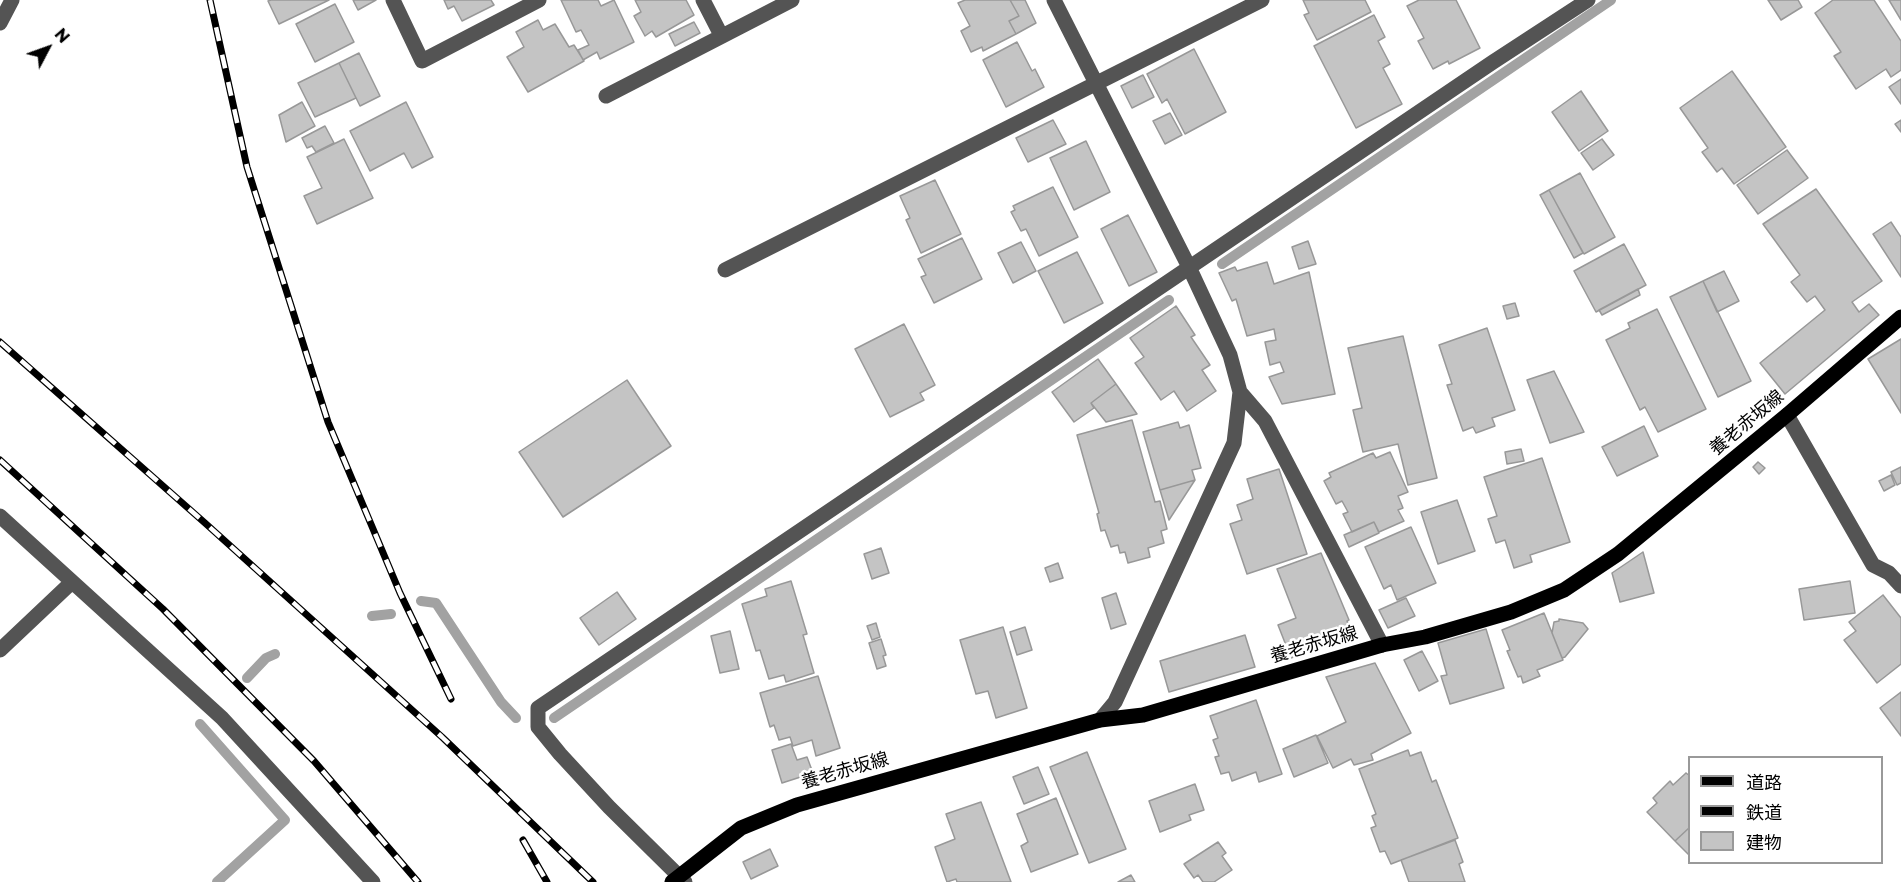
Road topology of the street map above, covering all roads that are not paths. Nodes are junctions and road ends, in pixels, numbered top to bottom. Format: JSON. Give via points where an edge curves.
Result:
{"nodes":[{"id":1,"x":12,"y":0,"type":"edge"},
{"id":2,"x":393,"y":0,"type":"edge"},
{"id":3,"x":539,"y":0,"type":"edge"},
{"id":4,"x":703,"y":0,"type":"edge"},
{"id":5,"x":792,"y":0,"type":"edge"},
{"id":6,"x":1054,"y":0,"type":"edge"},
{"id":7,"x":1262,"y":0,"type":"edge"},
{"id":8,"x":1588,"y":0,"type":"edge"},
{"id":9,"x":0,"y":23,"type":"edge"},
{"id":10,"x":721,"y":36,"type":"junction"},
{"id":11,"x":1096,"y":84,"type":"junction"},
{"id":12,"x":606,"y":96,"type":"dead end"},
{"id":13,"x":1189,"y":267,"type":"junction"},
{"id":14,"x":725,"y":270,"type":"dead end"},
{"id":15,"x":1901,"y":317,"type":"edge"},
{"id":16,"x":1240,"y":392,"type":"junction"},
{"id":17,"x":1787,"y":415,"type":"junction"},
{"id":18,"x":0,"y":516,"type":"edge"},
{"id":19,"x":72,"y":582,"type":"junction"},
{"id":20,"x":1901,"y":586,"type":"edge"},
{"id":21,"x":1382,"y":645,"type":"junction"},
{"id":22,"x":0,"y":650,"type":"edge"},
{"id":23,"x":1100,"y":720,"type":"junction"},
{"id":24,"x":679,"y":880,"type":"edge"},
{"id":25,"x":373,"y":882,"type":"edge"}],
"edges":[{"from":1,"to":9,"type":"street"},
{"from":2,"to":3,"type":"street","via":[[422,61]]},
{"from":4,"to":10,"type":"street"},
{"from":5,"to":10,"type":"street"},
{"from":6,"to":11,"type":"street"},
{"from":7,"to":11,"type":"street"},
{"from":8,"to":13,"type":"street"},
{"from":10,"to":12,"type":"street"},
{"from":11,"to":13,"type":"street"},
{"from":11,"to":14,"type":"street"},
{"from":13,"to":16,"type":"street","via":[[1230,355]]},
{"from":13,"to":24,"type":"street","via":[[538,708],[538,727]]},
{"from":15,"to":17,"type":"main road","name":"養老赤坂線"},
{"from":16,"to":21,"type":"street","via":[[1266,421]]},
{"from":16,"to":23,"type":"street","via":[[1234,443],[1115,702]]},
{"from":17,"to":20,"type":"street","via":[[1873,565],[1889,573]]},
{"from":17,"to":21,"type":"main road","name":"養老赤坂線","via":[[1618,554],[1563,590],[1511,612]]},
{"from":18,"to":19,"type":"street"},
{"from":19,"to":22,"type":"street"},
{"from":19,"to":25,"type":"street","via":[[222,718]]},
{"from":21,"to":23,"type":"main road","name":"養老赤坂線","via":[[1143,715]]},
{"from":23,"to":24,"type":"main road","name":"養老赤坂線","via":[[797,805],[741,828]]}]}
